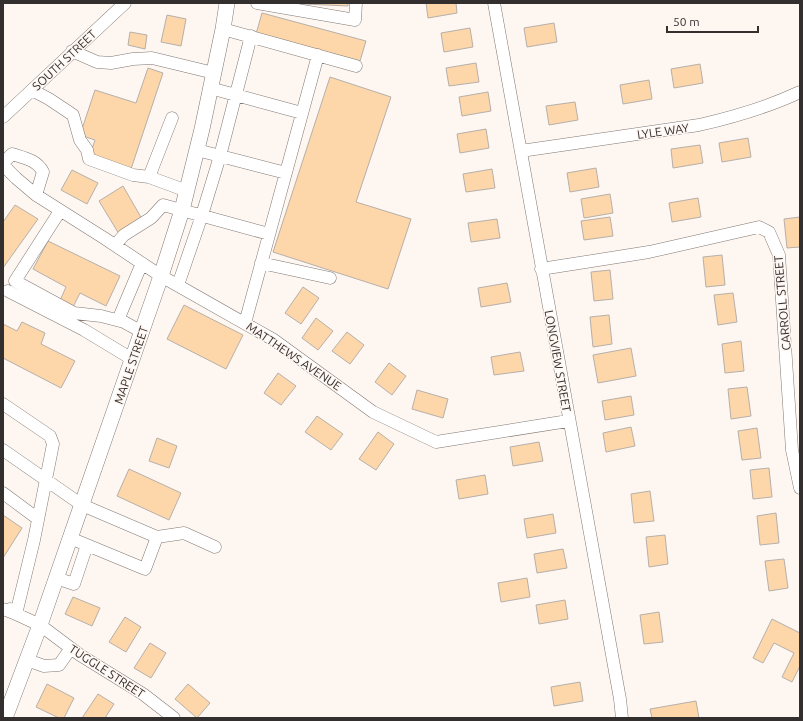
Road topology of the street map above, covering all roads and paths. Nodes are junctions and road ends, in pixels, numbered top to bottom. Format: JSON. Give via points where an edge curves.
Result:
{"nodes":[{"id":1,"x":125,"y":3,"type":"edge"},
{"id":2,"x":227,"y":3,"type":"edge"},
{"id":3,"x":257,"y":3,"type":"edge"},
{"id":4,"x":356,"y":3,"type":"edge"},
{"id":5,"x":494,"y":3,"type":"edge"},
{"id":6,"x":223,"y":28,"type":"junction"},
{"id":7,"x":251,"y":36,"type":"junction"},
{"id":8,"x":72,"y":51,"type":"junction"},
{"id":9,"x":318,"y":55,"type":"junction"},
{"id":10,"x":356,"y":66,"type":"dead end"},
{"id":11,"x":214,"y":73,"type":"junction"},
{"id":12,"x":210,"y":88,"type":"junction"},
{"id":13,"x":32,"y":90,"type":"junction"},
{"id":14,"x":800,"y":92,"type":"edge"},
{"id":15,"x":236,"y":95,"type":"junction"},
{"id":16,"x":302,"y":113,"type":"junction"},
{"id":17,"x":3,"y":117,"type":"edge"},
{"id":18,"x":172,"y":118,"type":"dead end"},
{"id":19,"x":197,"y":150,"type":"junction"},
{"id":20,"x":521,"y":152,"type":"junction"},
{"id":21,"x":220,"y":156,"type":"junction"},
{"id":22,"x":3,"y":164,"type":"edge"},
{"id":23,"x":286,"y":173,"type":"junction"},
{"id":24,"x":149,"y":177,"type":"junction"},
{"id":25,"x":187,"y":191,"type":"junction"},
{"id":26,"x":36,"y":195,"type":"junction"},
{"id":27,"x":182,"y":210,"type":"junction"},
{"id":28,"x":60,"y":211,"type":"junction"},
{"id":29,"x":202,"y":215,"type":"junction"},
{"id":30,"x":269,"y":234,"type":"junction"},
{"id":31,"x":115,"y":245,"type":"junction"},
{"id":32,"x":142,"y":263,"type":"junction"},
{"id":33,"x":261,"y":263,"type":"junction"},
{"id":34,"x":541,"y":269,"type":"junction"},
{"id":35,"x":162,"y":276,"type":"junction"},
{"id":36,"x":330,"y":278,"type":"dead end"},
{"id":37,"x":178,"y":285,"type":"junction"},
{"id":38,"x":9,"y":290,"type":"edge"},
{"id":39,"x":118,"y":320,"type":"junction"},
{"id":40,"x":245,"y":323,"type":"junction"},
{"id":41,"x":142,"y":332,"type":"junction"},
{"id":42,"x":132,"y":359,"type":"junction"},
{"id":43,"x":3,"y":404,"type":"edge"},
{"id":44,"x":568,"y":421,"type":"junction"},
{"id":45,"x":3,"y":450,"type":"edge"},
{"id":46,"x":46,"y":480,"type":"junction"},
{"id":47,"x":800,"y":488,"type":"edge"},
{"id":48,"x":3,"y":493,"type":"edge"},
{"id":49,"x":82,"y":505,"type":"junction"},
{"id":50,"x":38,"y":519,"type":"junction"},
{"id":51,"x":157,"y":537,"type":"junction"},
{"id":52,"x":70,"y":538,"type":"junction"},
{"id":53,"x":87,"y":545,"type":"junction"},
{"id":54,"x":215,"y":548,"type":"dead end"},
{"id":55,"x":56,"y":578,"type":"junction"},
{"id":56,"x":3,"y":603,"type":"edge"},
{"id":57,"x":3,"y":609,"type":"edge"},
{"id":58,"x":16,"y":614,"type":"junction"},
{"id":59,"x":40,"y":625,"type":"junction"},
{"id":60,"x":71,"y":648,"type":"junction"},
{"id":61,"x":27,"y":660,"type":"junction"},
{"id":62,"x":5,"y":718,"type":"edge"},
{"id":63,"x":174,"y":718,"type":"edge"},
{"id":64,"x":622,"y":718,"type":"edge"}],
"edges":[{"from":1,"to":8,"type":"street","name":"SOUTH STREET"},
{"from":2,"to":6,"type":"main road","name":"MAPLE STREET"},
{"from":3,"to":4,"type":"street","via":[[354,20]]},
{"from":5,"to":20,"type":"street","name":"LONGVIEW STREET"},
{"from":6,"to":7,"type":"street"},
{"from":6,"to":11,"type":"main road","name":"MAPLE STREET"},
{"from":7,"to":9,"type":"street"},
{"from":7,"to":15,"type":"street"},
{"from":8,"to":11,"type":"street","via":[[97,62],[111,63],[152,58]]},
{"from":8,"to":13,"type":"street","name":"SOUTH STREET"},
{"from":9,"to":10,"type":"street"},
{"from":9,"to":16,"type":"street"},
{"from":11,"to":12,"type":"main road","name":"MAPLE STREET"},
{"from":12,"to":15,"type":"street"},
{"from":12,"to":19,"type":"main road","name":"MAPLE STREET"},
{"from":13,"to":17,"type":"street","name":"SOUTH STREET"},
{"from":13,"to":24,"type":"street","via":[[73,115],[89,160],[133,175]]},
{"from":14,"to":20,"type":"street","name":"LYLE WAY","via":[[763,108],[699,125]]},
{"from":15,"to":16,"type":"street"},
{"from":15,"to":21,"type":"street"},
{"from":16,"to":23,"type":"street"},
{"from":18,"to":24,"type":"street"},
{"from":19,"to":21,"type":"street"},
{"from":19,"to":25,"type":"main road","name":"MAPLE STREET"},
{"from":20,"to":34,"type":"street","name":"LONGVIEW STREET"},
{"from":21,"to":23,"type":"street"},
{"from":21,"to":29,"type":"street"},
{"from":22,"to":26,"type":"street","name":"MATTHEWS AVENUE"},
{"from":22,"to":26,"type":"street","via":[[12,154],[34,161],[40,166],[43,172]]},
{"from":23,"to":30,"type":"street"},
{"from":24,"to":25,"type":"street"},
{"from":25,"to":27,"type":"main road","name":"MAPLE STREET"},
{"from":26,"to":28,"type":"street","name":"MATTHEWS AVENUE"},
{"from":27,"to":29,"type":"street"},
{"from":27,"to":31,"type":"street","via":[[163,205],[151,218],[124,235]]},
{"from":27,"to":35,"type":"main road","name":"MAPLE STREET"},
{"from":28,"to":31,"type":"street","name":"MATTHEWS AVENUE"},
{"from":28,"to":38,"type":"street"},
{"from":29,"to":30,"type":"street"},
{"from":29,"to":37,"type":"street"},
{"from":30,"to":33,"type":"street"},
{"from":31,"to":32,"type":"street","name":"MATTHEWS AVENUE"},
{"from":32,"to":35,"type":"street","name":"MATTHEWS AVENUE"},
{"from":32,"to":39,"type":"street"},
{"from":33,"to":36,"type":"street"},
{"from":33,"to":40,"type":"street"},
{"from":34,"to":44,"type":"street","name":"LONGVIEW STREET"},
{"from":34,"to":47,"type":"street","name":"CARROLL STREET","via":[[649,252],[759,227],[769,232],[779,255],[792,450]]},
{"from":35,"to":37,"type":"street","name":"MATTHEWS AVENUE"},
{"from":35,"to":41,"type":"main road","name":"MAPLE STREET"},
{"from":37,"to":40,"type":"street","name":"MATTHEWS AVENUE"},
{"from":38,"to":39,"type":"street","via":[[74,313]]},
{"from":38,"to":42,"type":"street"},
{"from":39,"to":41,"type":"street"},
{"from":40,"to":44,"type":"street","name":"MATTHEWS AVENUE","via":[[274,340],[373,412],[436,442]]},
{"from":41,"to":42,"type":"main road","name":"MAPLE STREET"},
{"from":42,"to":49,"type":"main road","name":"MAPLE STREET"},
{"from":43,"to":46,"type":"street","via":[[50,436],[53,444]]},
{"from":44,"to":64,"type":"street","name":"LONGVIEW STREET"},
{"from":45,"to":46,"type":"street"},
{"from":46,"to":49,"type":"street"},
{"from":46,"to":50,"type":"street"},
{"from":48,"to":50,"type":"street"},
{"from":49,"to":51,"type":"street"},
{"from":49,"to":52,"type":"main road","name":"MAPLE STREET"},
{"from":50,"to":58,"type":"street"},
{"from":51,"to":53,"type":"street","via":[[145,569]]},
{"from":51,"to":54,"type":"street","via":[[184,533]]},
{"from":52,"to":53,"type":"street"},
{"from":52,"to":55,"type":"main road","name":"MAPLE STREET"},
{"from":53,"to":55,"type":"street","via":[[74,584]]},
{"from":55,"to":59,"type":"main road","name":"MAPLE STREET"},
{"from":56,"to":58,"type":"street"},
{"from":57,"to":58,"type":"street"},
{"from":58,"to":59,"type":"street","name":"TUGGLE STREET"},
{"from":59,"to":60,"type":"street","name":"TUGGLE STREET"},
{"from":59,"to":61,"type":"main road","name":"MAPLE STREET"},
{"from":60,"to":61,"type":"street","via":[[59,665],[44,666]]},
{"from":60,"to":63,"type":"street","name":"TUGGLE STREET","via":[[143,694]]},
{"from":61,"to":62,"type":"main road","name":"MAPLE STREET"}]}
